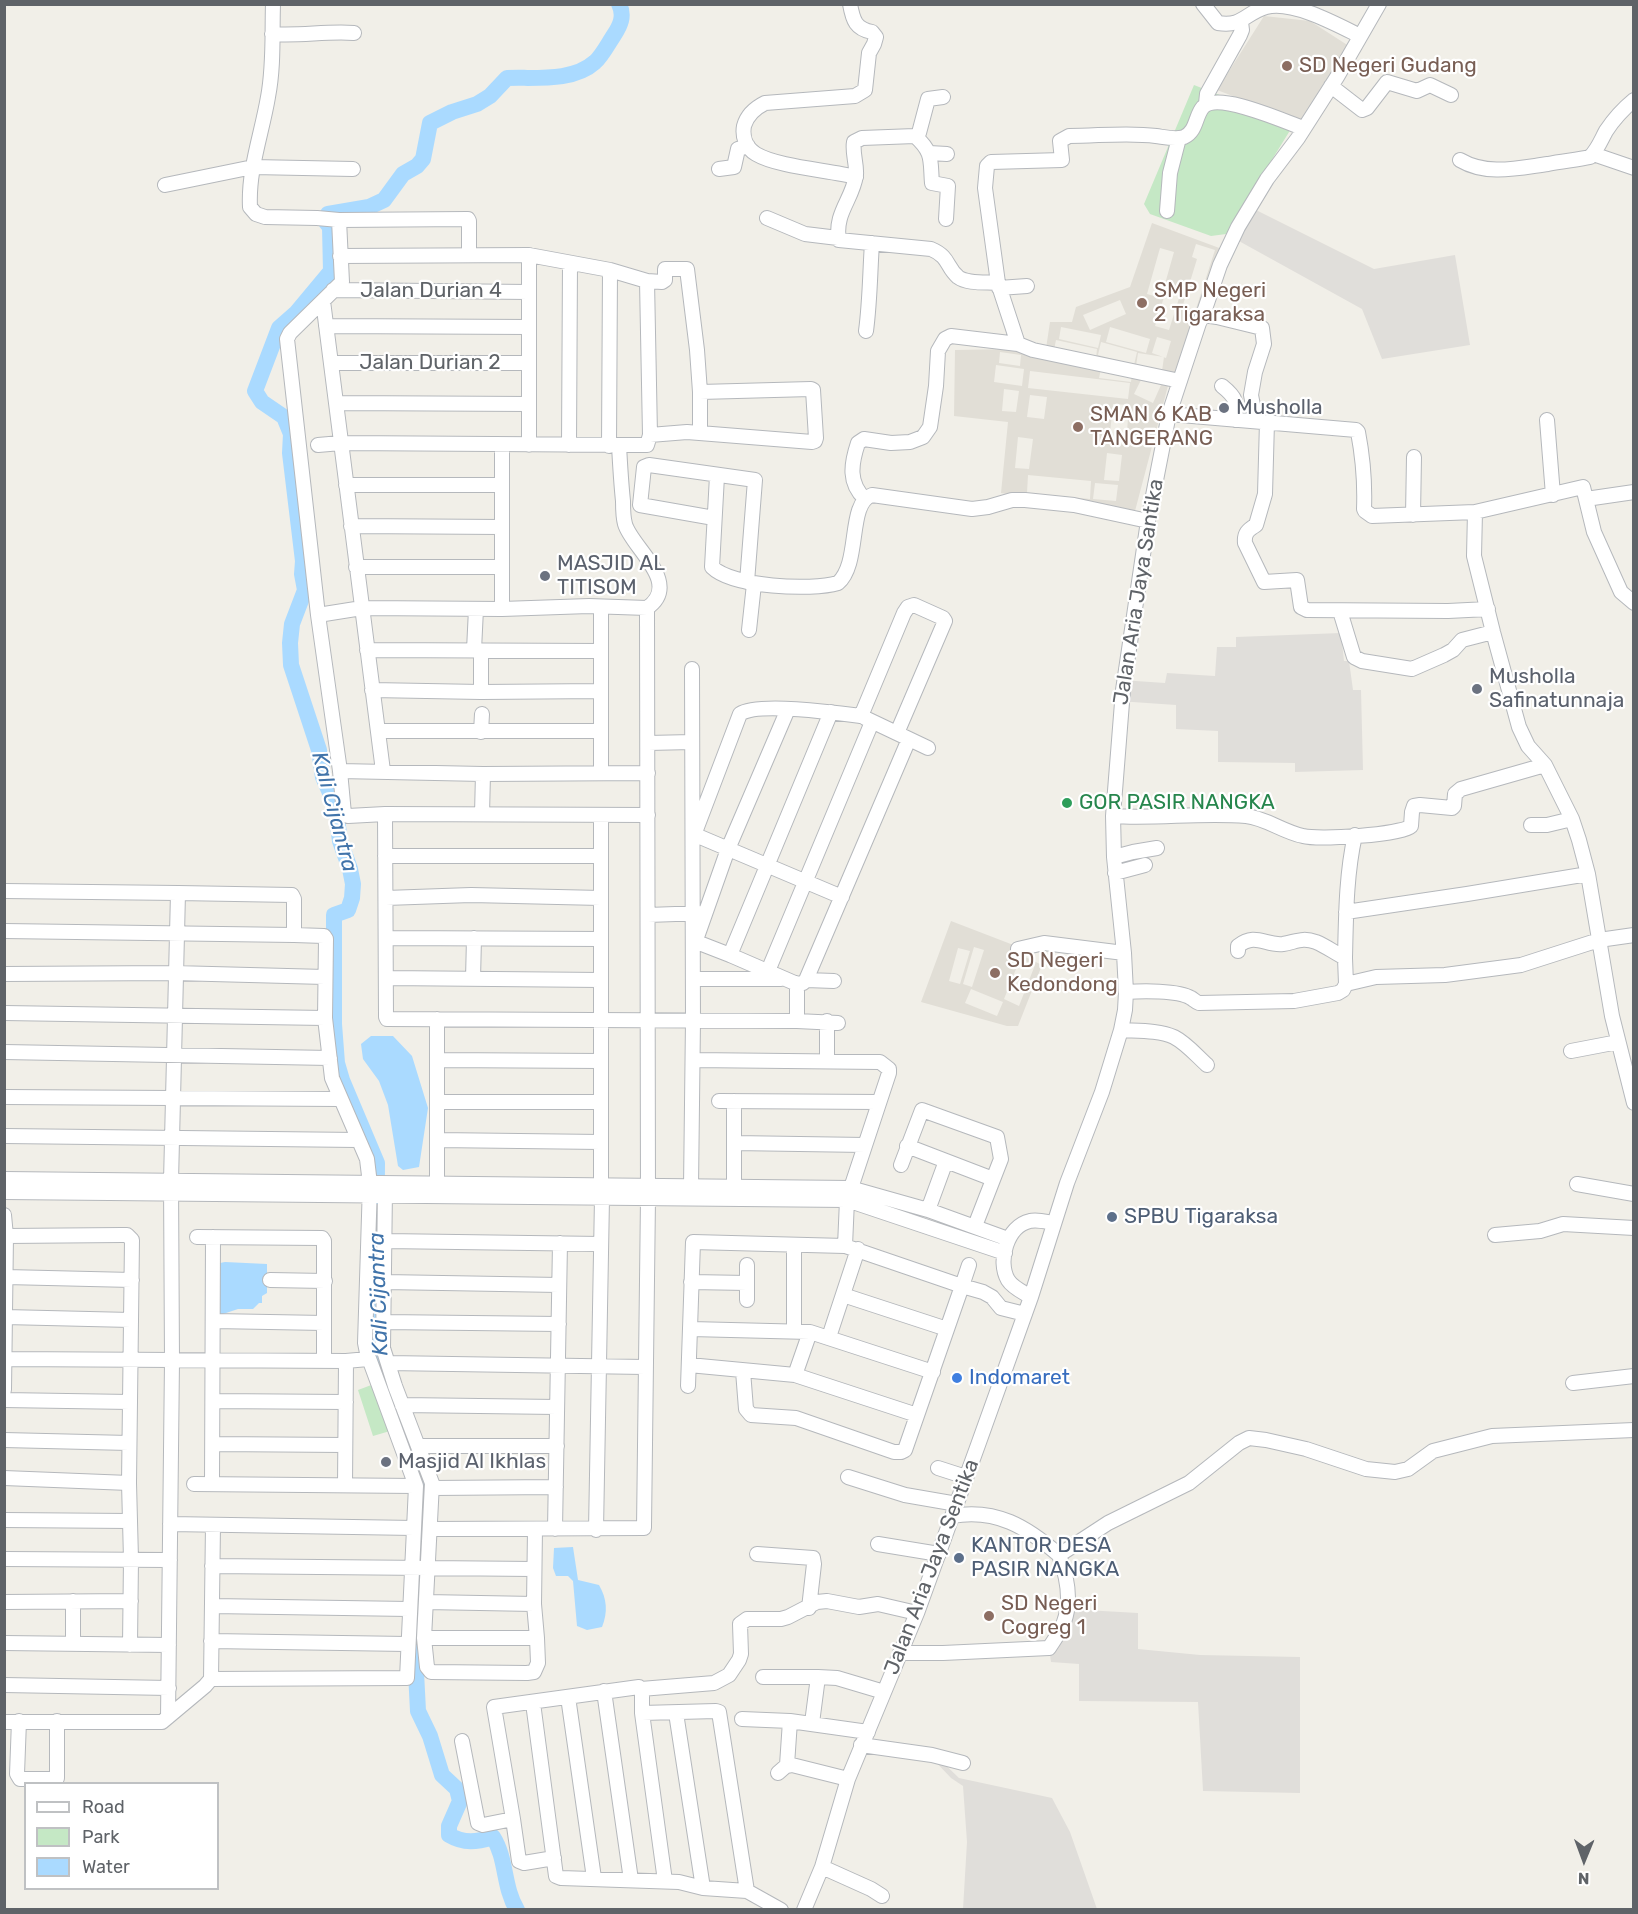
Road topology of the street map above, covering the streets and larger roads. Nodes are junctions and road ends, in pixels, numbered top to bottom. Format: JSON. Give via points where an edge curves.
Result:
{"nodes":[{"id":1,"x":273,"y":4,"type":"edge"},
{"id":2,"x":850,"y":4,"type":"edge"},
{"id":3,"x":1203,"y":4,"type":"edge"},
{"id":4,"x":1379,"y":4,"type":"edge"},
{"id":5,"x":1241,"y":22,"type":"junction"},
{"id":6,"x":354,"y":33,"type":"dead end"},
{"id":7,"x":272,"y":34,"type":"junction"},
{"id":8,"x":1360,"y":36,"type":"junction"},
{"id":9,"x":1331,"y":86,"type":"junction"},
{"id":10,"x":1451,"y":95,"type":"dead end"},
{"id":11,"x":943,"y":97,"type":"dead end"},
{"id":12,"x":1634,"y":100,"type":"edge"},
{"id":13,"x":1206,"y":104,"type":"junction"},
{"id":14,"x":1303,"y":128,"type":"junction"},
{"id":15,"x":915,"y":136,"type":"junction"},
{"id":16,"x":1179,"y":138,"type":"junction"},
{"id":17,"x":748,"y":146,"type":"junction"},
{"id":18,"x":929,"y":153,"type":"junction"},
{"id":19,"x":946,"y":154,"type":"dead end"},
{"id":20,"x":1593,"y":154,"type":"junction"},
{"id":21,"x":1460,"y":160,"type":"dead end"},
{"id":22,"x":253,"y":167,"type":"junction"},
{"id":23,"x":1634,"y":168,"type":"edge"},
{"id":24,"x":353,"y":169,"type":"dead end"},
{"id":25,"x":719,"y":169,"type":"dead end"},
{"id":26,"x":855,"y":177,"type":"junction"},
{"id":27,"x":165,"y":185,"type":"dead end"},
{"id":28,"x":1167,"y":211,"type":"dead end"},
{"id":29,"x":767,"y":218,"type":"dead end"},
{"id":30,"x":946,"y":219,"type":"dead end"},
{"id":31,"x":336,"y":220,"type":"junction"},
{"id":32,"x":838,"y":238,"type":"junction"},
{"id":33,"x":872,"y":243,"type":"junction"},
{"id":34,"x":469,"y":254,"type":"junction"},
{"id":35,"x":529,"y":255,"type":"junction"},
{"id":36,"x":340,"y":256,"type":"junction"},
{"id":37,"x":570,"y":263,"type":"junction"},
{"id":38,"x":610,"y":270,"type":"junction"},
{"id":39,"x":647,"y":281,"type":"junction"},
{"id":40,"x":998,"y":286,"type":"junction"},
{"id":41,"x":1027,"y":286,"type":"dead end"},
{"id":42,"x":333,"y":291,"type":"junction"},
{"id":43,"x":529,"y":291,"type":"junction"},
{"id":44,"x":323,"y":301,"type":"junction"},
{"id":45,"x":1203,"y":315,"type":"junction"},
{"id":46,"x":326,"y":326,"type":"junction"},
{"id":47,"x":529,"y":327,"type":"junction"},
{"id":48,"x":866,"y":331,"type":"dead end"},
{"id":49,"x":1018,"y":344,"type":"junction"},
{"id":50,"x":331,"y":363,"type":"junction"},
{"id":51,"x":529,"y":363,"type":"junction"},
{"id":52,"x":1180,"y":381,"type":"junction"},
{"id":53,"x":1222,"y":386,"type":"dead end"},
{"id":54,"x":700,"y":392,"type":"junction"},
{"id":55,"x":336,"y":403,"type":"junction"},
{"id":56,"x":529,"y":404,"type":"junction"},
{"id":57,"x":1169,"y":414,"type":"junction"},
{"id":58,"x":1235,"y":420,"type":"junction"},
{"id":59,"x":1547,"y":420,"type":"dead end"},
{"id":60,"x":1261,"y":422,"type":"junction"},
{"id":61,"x":700,"y":433,"type":"junction"},
{"id":62,"x":650,"y":435,"type":"junction"},
{"id":63,"x":341,"y":443,"type":"junction"},
{"id":64,"x":318,"y":445,"type":"dead end"},
{"id":65,"x":502,"y":445,"type":"junction"},
{"id":66,"x":529,"y":445,"type":"junction"},
{"id":67,"x":569,"y":445,"type":"junction"},
{"id":68,"x":614,"y":445,"type":"junction"},
{"id":69,"x":1414,"y":457,"type":"dead end"},
{"id":70,"x":717,"y":476,"type":"junction"},
{"id":71,"x":346,"y":485,"type":"junction"},
{"id":72,"x":502,"y":485,"type":"junction"},
{"id":73,"x":1634,"y":492,"type":"edge"},
{"id":74,"x":1553,"y":495,"type":"junction"},
{"id":75,"x":865,"y":499,"type":"junction"},
{"id":76,"x":1586,"y":499,"type":"junction"},
{"id":77,"x":1475,"y":512,"type":"junction"},
{"id":78,"x":1413,"y":514,"type":"junction"},
{"id":79,"x":714,"y":518,"type":"junction"},
{"id":80,"x":1148,"y":521,"type":"junction"},
{"id":81,"x":351,"y":526,"type":"junction"},
{"id":82,"x":502,"y":527,"type":"junction"},
{"id":83,"x":356,"y":567,"type":"junction"},
{"id":84,"x":502,"y":567,"type":"junction"},
{"id":85,"x":750,"y":583,"type":"junction"},
{"id":86,"x":1634,"y":603,"type":"edge"},
{"id":87,"x":601,"y":607,"type":"junction"},
{"id":88,"x":362,"y":608,"type":"junction"},
{"id":89,"x":647,"y":608,"type":"junction"},
{"id":90,"x":476,"y":609,"type":"junction"},
{"id":91,"x":502,"y":609,"type":"junction"},
{"id":92,"x":1488,"y":609,"type":"junction"},
{"id":93,"x":1340,"y":611,"type":"junction"},
{"id":94,"x":318,"y":615,"type":"junction"},
{"id":95,"x":749,"y":630,"type":"dead end"},
{"id":96,"x":1492,"y":633,"type":"junction"},
{"id":97,"x":367,"y":650,"type":"junction"},
{"id":98,"x":601,"y":651,"type":"junction"},
{"id":99,"x":477,"y":654,"type":"junction"},
{"id":100,"x":692,"y":669,"type":"dead end"},
{"id":101,"x":372,"y":690,"type":"junction"},
{"id":102,"x":601,"y":691,"type":"junction"},
{"id":103,"x":481,"y":692,"type":"junction"},
{"id":104,"x":788,"y":709,"type":"junction"},
{"id":105,"x":831,"y":712,"type":"junction"},
{"id":106,"x":482,"y":714,"type":"dead end"},
{"id":107,"x":866,"y":719,"type":"junction"},
{"id":108,"x":378,"y":731,"type":"junction"},
{"id":109,"x":601,"y":731,"type":"junction"},
{"id":110,"x":481,"y":732,"type":"junction"},
{"id":111,"x":903,"y":736,"type":"junction"},
{"id":112,"x":692,"y":742,"type":"junction"},
{"id":113,"x":648,"y":743,"type":"junction"},
{"id":114,"x":928,"y":748,"type":"dead end"},
{"id":115,"x":1545,"y":765,"type":"junction"},
{"id":116,"x":340,"y":771,"type":"junction"},
{"id":117,"x":383,"y":771,"type":"junction"},
{"id":118,"x":601,"y":772,"type":"junction"},
{"id":119,"x":648,"y":773,"type":"junction"},
{"id":120,"x":483,"y":774,"type":"junction"},
{"id":121,"x":386,"y":814,"type":"junction"},
{"id":122,"x":482,"y":814,"type":"junction"},
{"id":123,"x":601,"y":815,"type":"junction"},
{"id":124,"x":648,"y":815,"type":"junction"},
{"id":125,"x":1113,"y":816,"type":"junction"},
{"id":126,"x":1572,"y":819,"type":"junction"},
{"id":127,"x":1531,"y":825,"type":"dead end"},
{"id":128,"x":693,"y":834,"type":"junction"},
{"id":129,"x":1355,"y":835,"type":"junction"},
{"id":130,"x":1157,"y":848,"type":"dead end"},
{"id":131,"x":728,"y":849,"type":"junction"},
{"id":132,"x":386,"y":856,"type":"junction"},
{"id":133,"x":601,"y":856,"type":"junction"},
{"id":134,"x":1114,"y":857,"type":"junction"},
{"id":135,"x":1145,"y":864,"type":"dead end"},
{"id":136,"x":768,"y":866,"type":"junction"},
{"id":137,"x":1115,"y":873,"type":"junction"},
{"id":138,"x":1588,"y":874,"type":"junction"},
{"id":139,"x":806,"y":881,"type":"junction"},
{"id":140,"x":4,"y":891,"type":"edge"},
{"id":141,"x":178,"y":893,"type":"junction"},
{"id":142,"x":843,"y":897,"type":"junction"},
{"id":143,"x":386,"y":898,"type":"junction"},
{"id":144,"x":601,"y":898,"type":"junction"},
{"id":145,"x":1346,"y":912,"type":"junction"},
{"id":146,"x":699,"y":913,"type":"junction"},
{"id":147,"x":648,"y":915,"type":"junction"},
{"id":148,"x":4,"y":931,"type":"edge"},
{"id":149,"x":176,"y":932,"type":"junction"},
{"id":150,"x":294,"y":935,"type":"junction"},
{"id":151,"x":1634,"y":935,"type":"edge"},
{"id":152,"x":386,"y":938,"type":"junction"},
{"id":153,"x":474,"y":938,"type":"junction"},
{"id":154,"x":601,"y":939,"type":"junction"},
{"id":155,"x":1599,"y":940,"type":"junction"},
{"id":156,"x":694,"y":941,"type":"junction"},
{"id":157,"x":1018,"y":949,"type":"dead end"},
{"id":158,"x":1238,"y":951,"type":"dead end"},
{"id":159,"x":1124,"y":953,"type":"junction"},
{"id":160,"x":730,"y":955,"type":"junction"},
{"id":161,"x":1345,"y":958,"type":"junction"},
{"id":162,"x":768,"y":971,"type":"junction"},
{"id":163,"x":4,"y":974,"type":"edge"},
{"id":164,"x":174,"y":974,"type":"junction"},
{"id":165,"x":325,"y":977,"type":"junction"},
{"id":166,"x":386,"y":978,"type":"junction"},
{"id":167,"x":473,"y":979,"type":"junction"},
{"id":168,"x":693,"y":979,"type":"junction"},
{"id":169,"x":601,"y":980,"type":"junction"},
{"id":170,"x":797,"y":981,"type":"junction"},
{"id":171,"x":834,"y":981,"type":"dead end"},
{"id":172,"x":1346,"y":984,"type":"junction"},
{"id":173,"x":1126,"y":992,"type":"junction"},
{"id":174,"x":4,"y":1013,"type":"edge"},
{"id":175,"x":174,"y":1014,"type":"junction"},
{"id":176,"x":325,"y":1018,"type":"junction"},
{"id":177,"x":437,"y":1019,"type":"junction"},
{"id":178,"x":601,"y":1020,"type":"junction"},
{"id":179,"x":648,"y":1020,"type":"junction"},
{"id":180,"x":693,"y":1020,"type":"junction"},
{"id":181,"x":797,"y":1020,"type":"junction"},
{"id":182,"x":1120,"y":1030,"type":"junction"},
{"id":183,"x":1618,"y":1042,"type":"junction"},
{"id":184,"x":1571,"y":1051,"type":"dead end"},
{"id":185,"x":4,"y":1052,"type":"edge"},
{"id":186,"x":173,"y":1056,"type":"junction"},
{"id":187,"x":1628,"y":1057,"type":"edge"},
{"id":188,"x":330,"y":1059,"type":"junction"},
{"id":189,"x":437,"y":1060,"type":"junction"},
{"id":190,"x":693,"y":1060,"type":"junction"},
{"id":191,"x":601,"y":1061,"type":"junction"},
{"id":192,"x":826,"y":1061,"type":"junction"},
{"id":193,"x":1207,"y":1065,"type":"dead end"},
{"id":194,"x":4,"y":1097,"type":"edge"},
{"id":195,"x":174,"y":1097,"type":"junction"},
{"id":196,"x":341,"y":1099,"type":"junction"},
{"id":197,"x":437,"y":1101,"type":"junction"},
{"id":198,"x":719,"y":1101,"type":"dead end"},
{"id":199,"x":734,"y":1101,"type":"junction"},
{"id":200,"x":601,"y":1102,"type":"junction"},
{"id":201,"x":879,"y":1102,"type":"junction"},
{"id":202,"x":1634,"y":1103,"type":"edge"},
{"id":203,"x":4,"y":1136,"type":"edge"},
{"id":204,"x":172,"y":1139,"type":"junction"},
{"id":205,"x":358,"y":1140,"type":"junction"},
{"id":206,"x":437,"y":1140,"type":"junction"},
{"id":207,"x":601,"y":1142,"type":"junction"},
{"id":208,"x":734,"y":1143,"type":"junction"},
{"id":209,"x":865,"y":1145,"type":"junction"},
{"id":210,"x":907,"y":1146,"type":"junction"},
{"id":211,"x":946,"y":1161,"type":"junction"},
{"id":212,"x":901,"y":1165,"type":"dead end"},
{"id":213,"x":4,"y":1179,"type":"edge"},
{"id":214,"x":993,"y":1179,"type":"junction"},
{"id":215,"x":438,"y":1184,"type":"junction"},
{"id":216,"x":1577,"y":1184,"type":"dead end"},
{"id":217,"x":172,"y":1187,"type":"junction"},
{"id":218,"x":691,"y":1187,"type":"junction"},
{"id":219,"x":734,"y":1187,"type":"junction"},
{"id":220,"x":377,"y":1189,"type":"junction"},
{"id":221,"x":4,"y":1192,"type":"edge"},
{"id":222,"x":601,"y":1192,"type":"junction"},
{"id":223,"x":648,"y":1192,"type":"junction"},
{"id":224,"x":849,"y":1194,"type":"junction"},
{"id":225,"x":1634,"y":1194,"type":"edge"},
{"id":226,"x":928,"y":1210,"type":"junction"},
{"id":227,"x":4,"y":1215,"type":"edge"},
{"id":228,"x":1054,"y":1223,"type":"junction"},
{"id":229,"x":975,"y":1226,"type":"junction"},
{"id":230,"x":1634,"y":1228,"type":"edge"},
{"id":231,"x":6,"y":1236,"type":"junction"},
{"id":232,"x":1495,"y":1236,"type":"dead end"},
{"id":233,"x":197,"y":1237,"type":"dead end"},
{"id":234,"x":213,"y":1237,"type":"junction"},
{"id":235,"x":1008,"y":1239,"type":"junction"},
{"id":236,"x":385,"y":1241,"type":"junction"},
{"id":237,"x":560,"y":1243,"type":"junction"},
{"id":238,"x":601,"y":1244,"type":"junction"},
{"id":239,"x":794,"y":1245,"type":"junction"},
{"id":240,"x":851,"y":1248,"type":"junction"},
{"id":241,"x":1005,"y":1253,"type":"junction"},
{"id":242,"x":747,"y":1265,"type":"dead end"},
{"id":243,"x":969,"y":1265,"type":"dead end"},
{"id":244,"x":6,"y":1277,"type":"edge"},
{"id":245,"x":132,"y":1280,"type":"junction"},
{"id":246,"x":270,"y":1280,"type":"dead end"},
{"id":247,"x":325,"y":1281,"type":"junction"},
{"id":248,"x":384,"y":1282,"type":"junction"},
{"id":249,"x":691,"y":1282,"type":"junction"},
{"id":250,"x":747,"y":1283,"type":"junction"},
{"id":251,"x":560,"y":1285,"type":"junction"},
{"id":252,"x":962,"y":1286,"type":"junction"},
{"id":253,"x":843,"y":1295,"type":"junction"},
{"id":254,"x":1031,"y":1297,"type":"junction"},
{"id":255,"x":747,"y":1300,"type":"dead end"},
{"id":256,"x":1025,"y":1314,"type":"junction"},
{"id":257,"x":5,"y":1317,"type":"edge"},
{"id":258,"x":131,"y":1320,"type":"junction"},
{"id":259,"x":214,"y":1321,"type":"junction"},
{"id":260,"x":383,"y":1322,"type":"junction"},
{"id":261,"x":324,"y":1323,"type":"junction"},
{"id":262,"x":559,"y":1324,"type":"junction"},
{"id":263,"x":691,"y":1329,"type":"junction"},
{"id":264,"x":947,"y":1329,"type":"junction"},
{"id":265,"x":795,"y":1330,"type":"junction"},
{"id":266,"x":810,"y":1332,"type":"junction"},
{"id":267,"x":829,"y":1337,"type":"junction"},
{"id":268,"x":5,"y":1359,"type":"edge"},
{"id":269,"x":368,"y":1359,"type":"junction"},
{"id":270,"x":131,"y":1360,"type":"junction"},
{"id":271,"x":172,"y":1361,"type":"junction"},
{"id":272,"x":214,"y":1361,"type":"junction"},
{"id":273,"x":324,"y":1361,"type":"junction"},
{"id":274,"x":346,"y":1361,"type":"junction"},
{"id":275,"x":388,"y":1363,"type":"junction"},
{"id":276,"x":558,"y":1365,"type":"junction"},
{"id":277,"x":689,"y":1365,"type":"junction"},
{"id":278,"x":599,"y":1366,"type":"junction"},
{"id":279,"x":645,"y":1367,"type":"junction"},
{"id":280,"x":743,"y":1371,"type":"junction"},
{"id":281,"x":933,"y":1372,"type":"junction"},
{"id":282,"x":795,"y":1375,"type":"junction"},
{"id":283,"x":1634,"y":1377,"type":"edge"},
{"id":284,"x":1573,"y":1383,"type":"dead end"},
{"id":285,"x":688,"y":1386,"type":"dead end"},
{"id":286,"x":4,"y":1390,"type":"edge"},
{"id":287,"x":4,"y":1400,"type":"edge"},
{"id":288,"x":213,"y":1401,"type":"junction"},
{"id":289,"x":130,"y":1402,"type":"junction"},
{"id":290,"x":346,"y":1402,"type":"junction"},
{"id":291,"x":402,"y":1405,"type":"junction"},
{"id":292,"x":557,"y":1407,"type":"junction"},
{"id":293,"x":916,"y":1415,"type":"junction"},
{"id":294,"x":1634,"y":1430,"type":"edge"},
{"id":295,"x":4,"y":1440,"type":"edge"},
{"id":296,"x":129,"y":1443,"type":"junction"},
{"id":297,"x":213,"y":1444,"type":"junction"},
{"id":298,"x":345,"y":1445,"type":"junction"},
{"id":299,"x":418,"y":1446,"type":"junction"},
{"id":300,"x":557,"y":1446,"type":"junction"},
{"id":301,"x":938,"y":1468,"type":"dead end"},
{"id":302,"x":848,"y":1477,"type":"dead end"},
{"id":303,"x":966,"y":1477,"type":"junction"},
{"id":304,"x":4,"y":1478,"type":"edge"},
{"id":305,"x":129,"y":1483,"type":"junction"},
{"id":306,"x":194,"y":1484,"type":"dead end"},
{"id":307,"x":212,"y":1484,"type":"junction"},
{"id":308,"x":345,"y":1485,"type":"junction"},
{"id":309,"x":416,"y":1486,"type":"junction"},
{"id":310,"x":556,"y":1487,"type":"junction"},
{"id":311,"x":432,"y":1488,"type":"junction"},
{"id":312,"x":954,"y":1510,"type":"junction"},
{"id":313,"x":4,"y":1520,"type":"edge"},
{"id":314,"x":130,"y":1521,"type":"junction"},
{"id":315,"x":170,"y":1524,"type":"junction"},
{"id":316,"x":213,"y":1525,"type":"junction"},
{"id":317,"x":414,"y":1528,"type":"junction"},
{"id":318,"x":429,"y":1529,"type":"junction"},
{"id":319,"x":535,"y":1529,"type":"junction"},
{"id":320,"x":555,"y":1529,"type":"junction"},
{"id":321,"x":596,"y":1530,"type":"junction"},
{"id":322,"x":878,"y":1544,"type":"dead end"},
{"id":323,"x":757,"y":1554,"type":"dead end"},
{"id":324,"x":939,"y":1554,"type":"junction"},
{"id":325,"x":1059,"y":1555,"type":"junction"},
{"id":326,"x":4,"y":1558,"type":"edge"},
{"id":327,"x":131,"y":1559,"type":"junction"},
{"id":328,"x":170,"y":1560,"type":"junction"},
{"id":329,"x":212,"y":1566,"type":"junction"},
{"id":330,"x":420,"y":1567,"type":"junction"},
{"id":331,"x":534,"y":1569,"type":"junction"},
{"id":332,"x":73,"y":1601,"type":"junction"},
{"id":333,"x":131,"y":1601,"type":"junction"},
{"id":334,"x":4,"y":1602,"type":"edge"},
{"id":335,"x":426,"y":1602,"type":"junction"},
{"id":336,"x":534,"y":1604,"type":"junction"},
{"id":337,"x":212,"y":1606,"type":"junction"},
{"id":338,"x":809,"y":1608,"type":"junction"},
{"id":339,"x":409,"y":1609,"type":"junction"},
{"id":340,"x":917,"y":1613,"type":"junction"},
{"id":341,"x":424,"y":1638,"type":"junction"},
{"id":342,"x":537,"y":1638,"type":"junction"},
{"id":343,"x":211,"y":1641,"type":"junction"},
{"id":344,"x":4,"y":1643,"type":"edge"},
{"id":345,"x":73,"y":1644,"type":"junction"},
{"id":346,"x":407,"y":1644,"type":"junction"},
{"id":347,"x":130,"y":1645,"type":"junction"},
{"id":348,"x":169,"y":1645,"type":"junction"},
{"id":349,"x":900,"y":1653,"type":"junction"},
{"id":350,"x":764,"y":1677,"type":"dead end"},
{"id":351,"x":819,"y":1677,"type":"junction"},
{"id":352,"x":211,"y":1679,"type":"junction"},
{"id":353,"x":4,"y":1685,"type":"edge"},
{"id":354,"x":169,"y":1688,"type":"junction"},
{"id":355,"x":641,"y":1689,"type":"junction"},
{"id":356,"x":604,"y":1692,"type":"junction"},
{"id":357,"x":884,"y":1692,"type":"junction"},
{"id":358,"x":568,"y":1697,"type":"junction"},
{"id":359,"x":533,"y":1703,"type":"junction"},
{"id":360,"x":642,"y":1713,"type":"junction"},
{"id":361,"x":676,"y":1713,"type":"junction"},
{"id":362,"x":168,"y":1717,"type":"junction"},
{"id":363,"x":742,"y":1719,"type":"dead end"},
{"id":364,"x":12,"y":1721,"type":"edge"},
{"id":365,"x":57,"y":1721,"type":"junction"},
{"id":366,"x":790,"y":1721,"type":"junction"},
{"id":367,"x":812,"y":1724,"type":"junction"},
{"id":368,"x":868,"y":1731,"type":"junction"},
{"id":369,"x":462,"y":1740,"type":"dead end"},
{"id":370,"x":861,"y":1745,"type":"junction"},
{"id":371,"x":963,"y":1763,"type":"dead end"},
{"id":372,"x":848,"y":1779,"type":"junction"},
{"id":373,"x":513,"y":1819,"type":"junction"},
{"id":374,"x":554,"y":1858,"type":"junction"},
{"id":375,"x":822,"y":1867,"type":"junction"},
{"id":376,"x":594,"y":1878,"type":"junction"},
{"id":377,"x":630,"y":1880,"type":"junction"},
{"id":378,"x":665,"y":1881,"type":"junction"},
{"id":379,"x":703,"y":1888,"type":"junction"},
{"id":380,"x":747,"y":1891,"type":"junction"},
{"id":381,"x":882,"y":1896,"type":"dead end"},
{"id":382,"x":781,"y":1910,"type":"edge"},
{"id":383,"x":804,"y":1910,"type":"edge"}],
"edges":[{"from":1,"to":7,"type":"street"},
{"from":2,"to":17,"type":"street","via":[[858,27],[876,37],[869,53],[866,90],[855,96],[757,106],[743,129]]},
{"from":3,"to":5,"type":"street","via":[[1218,23]]},
{"from":4,"to":8,"type":"street","name":"Jalan Aria Jaya Santika"},
{"from":5,"to":8,"type":"street","via":[[1258,10],[1275,6],[1319,16]]},
{"from":5,"to":13,"type":"street","via":[[1240,35],[1207,94]]},
{"from":6,"to":7,"type":"street"},
{"from":7,"to":22,"type":"street","via":[[269,94]]},
{"from":8,"to":9,"type":"street","name":"Jalan Aria Jaya Santika"},
{"from":9,"to":10,"type":"street","via":[[1362,110],[1387,82],[1417,91],[1430,85]]},
{"from":9,"to":14,"type":"street","name":"Jalan Aria Jaya Santika"},
{"from":11,"to":15,"type":"street","via":[[927,99]]},
{"from":12,"to":20,"type":"street","via":[[1615,119]]},
{"from":13,"to":14,"type":"street","via":[[1232,103]]},
{"from":13,"to":16,"type":"street","via":[[1192,131]]},
{"from":14,"to":45,"type":"street","name":"Jalan Aria Jaya Santika","via":[[1238,227]]},
{"from":15,"to":18,"type":"street"},
{"from":15,"to":26,"type":"street","via":[[857,140],[853,145]]},
{"from":16,"to":28,"type":"street","via":[[1170,173]]},
{"from":16,"to":40,"type":"street","via":[[1069,136],[1060,141],[1062,160],[989,163],[986,188]]},
{"from":17,"to":25,"type":"street","via":[[738,149],[734,167]]},
{"from":17,"to":26,"type":"street","via":[[768,159]]},
{"from":18,"to":19,"type":"street"},
{"from":18,"to":30,"type":"street","via":[[932,183],[948,186]]},
{"from":20,"to":21,"type":"street","via":[[1494,170]]},
{"from":20,"to":23,"type":"street"},
{"from":22,"to":24,"type":"street"},
{"from":22,"to":27,"type":"street"},
{"from":22,"to":31,"type":"street","via":[[250,207],[256,214]]},
{"from":26,"to":32,"type":"street","via":[[840,214]]},
{"from":29,"to":32,"type":"street","via":[[805,234]]},
{"from":31,"to":34,"type":"street","via":[[468,219]]},
{"from":31,"to":36,"type":"street"},
{"from":32,"to":33,"type":"street"},
{"from":33,"to":40,"type":"street","via":[[931,249],[942,255],[959,278]]},
{"from":33,"to":48,"type":"street"},
{"from":34,"to":35,"type":"street"},
{"from":34,"to":36,"type":"street"},
{"from":35,"to":37,"type":"street"},
{"from":35,"to":43,"type":"street"},
{"from":36,"to":42,"type":"street","via":[[342,282]]},
{"from":37,"to":38,"type":"street"},
{"from":37,"to":67,"type":"street"},
{"from":38,"to":39,"type":"street"},
{"from":38,"to":68,"type":"street"},
{"from":39,"to":54,"type":"street","via":[[664,281],[665,269],[688,270]]},
{"from":39,"to":62,"type":"street"},
{"from":40,"to":41,"type":"street"},
{"from":40,"to":49,"type":"street"},
{"from":42,"to":43,"type":"street","name":"Jalan Durian 4"},
{"from":42,"to":44,"type":"street"},
{"from":43,"to":47,"type":"street"},
{"from":44,"to":46,"type":"street"},
{"from":44,"to":94,"type":"street","via":[[287,339]]},
{"from":45,"to":52,"type":"street","name":"Jalan Aria Jaya Santika"},
{"from":45,"to":60,"type":"street","via":[[1262,328],[1264,344],[1251,395]]},
{"from":46,"to":47,"type":"street"},
{"from":46,"to":50,"type":"street"},
{"from":47,"to":51,"type":"street"},
{"from":49,"to":52,"type":"street"},
{"from":49,"to":75,"type":"street","via":[[951,336],[945,339],[938,351],[930,427],[922,437],[909,442],[864,439],[858,443],[852,475],[855,490]]},
{"from":50,"to":51,"type":"street","name":"Jalan Durian 2"},
{"from":50,"to":55,"type":"street"},
{"from":51,"to":56,"type":"street"},
{"from":52,"to":57,"type":"street","name":"Jalan Aria Jaya Santika"},
{"from":53,"to":58,"type":"street","via":[[1235,399]]},
{"from":54,"to":61,"type":"street"},
{"from":54,"to":61,"type":"street","via":[[811,389],[816,438],[812,442]]},
{"from":55,"to":56,"type":"street"},
{"from":55,"to":63,"type":"street"},
{"from":56,"to":66,"type":"street"},
{"from":57,"to":58,"type":"street"},
{"from":57,"to":80,"type":"street","name":"Jalan Aria Jaya Santika"},
{"from":58,"to":60,"type":"street"},
{"from":59,"to":74,"type":"street"},
{"from":60,"to":78,"type":"street","via":[[1356,430],[1362,453],[1365,512],[1372,516]]},
{"from":60,"to":93,"type":"street","via":[[1265,494],[1256,525],[1247,531],[1245,543],[1264,582],[1295,579],[1303,609]]},
{"from":61,"to":62,"type":"street"},
{"from":62,"to":68,"type":"street","via":[[647,445]]},
{"from":63,"to":64,"type":"street"},
{"from":63,"to":65,"type":"street"},
{"from":63,"to":71,"type":"street"},
{"from":65,"to":66,"type":"street"},
{"from":65,"to":72,"type":"street"},
{"from":66,"to":67,"type":"street"},
{"from":67,"to":68,"type":"street"},
{"from":68,"to":89,"type":"street","via":[[624,523],[658,580],[656,602]]},
{"from":69,"to":78,"type":"street"},
{"from":70,"to":79,"type":"street"},
{"from":70,"to":79,"type":"street","via":[[646,466],[639,504]]},
{"from":70,"to":85,"type":"street","via":[[756,481]]},
{"from":71,"to":72,"type":"street"},
{"from":71,"to":81,"type":"street"},
{"from":72,"to":82,"type":"street"},
{"from":73,"to":76,"type":"street"},
{"from":74,"to":76,"type":"street","via":[[1583,488]]},
{"from":74,"to":77,"type":"street"},
{"from":75,"to":80,"type":"street","via":[[872,495],[972,509],[1025,500],[1074,505]]},
{"from":75,"to":85,"type":"street","via":[[857,519],[851,561],[838,583]]},
{"from":76,"to":86,"type":"street","via":[[1594,532],[1621,592]]},
{"from":77,"to":78,"type":"street"},
{"from":77,"to":92,"type":"street","via":[[1474,556]]},
{"from":79,"to":85,"type":"street","via":[[712,567]]},
{"from":80,"to":125,"type":"street","name":"Jalan Aria Jaya Santika","via":[[1123,690]]},
{"from":81,"to":82,"type":"street"},
{"from":81,"to":83,"type":"street"},
{"from":82,"to":84,"type":"street"},
{"from":83,"to":84,"type":"street"},
{"from":83,"to":88,"type":"street"},
{"from":84,"to":91,"type":"street"},
{"from":85,"to":95,"type":"street"},
{"from":87,"to":89,"type":"street"},
{"from":87,"to":91,"type":"street"},
{"from":87,"to":98,"type":"street"},
{"from":88,"to":90,"type":"street"},
{"from":88,"to":94,"type":"street"},
{"from":88,"to":97,"type":"street"},
{"from":89,"to":113,"type":"street"},
{"from":90,"to":91,"type":"street"},
{"from":90,"to":99,"type":"street"},
{"from":92,"to":93,"type":"street"},
{"from":92,"to":96,"type":"street"},
{"from":93,"to":96,"type":"street","via":[[1354,657],[1384,665],[1412,669],[1453,650],[1462,640]]},
{"from":94,"to":116,"type":"street"},
{"from":96,"to":115,"type":"street","via":[[1523,737]]},
{"from":97,"to":99,"type":"street"},
{"from":97,"to":101,"type":"street"},
{"from":98,"to":99,"type":"street"},
{"from":98,"to":102,"type":"street"},
{"from":99,"to":103,"type":"street"},
{"from":100,"to":112,"type":"street"},
{"from":101,"to":103,"type":"street"},
{"from":101,"to":108,"type":"street"},
{"from":102,"to":103,"type":"street"},
{"from":102,"to":109,"type":"street"},
{"from":104,"to":105,"type":"street"},
{"from":104,"to":128,"type":"street","via":[[748,710],[740,714]]},
{"from":104,"to":131,"type":"street"},
{"from":105,"to":107,"type":"street"},
{"from":105,"to":136,"type":"street"},
{"from":106,"to":110,"type":"street"},
{"from":107,"to":111,"type":"street"},
{"from":107,"to":111,"type":"street","via":[[908,606],[943,618]]},
{"from":107,"to":139,"type":"street"},
{"from":108,"to":110,"type":"street"},
{"from":108,"to":117,"type":"street"},
{"from":109,"to":110,"type":"street"},
{"from":109,"to":118,"type":"street"},
{"from":111,"to":114,"type":"street"},
{"from":111,"to":142,"type":"street"},
{"from":112,"to":113,"type":"street"},
{"from":112,"to":128,"type":"street"},
{"from":113,"to":119,"type":"street"},
{"from":115,"to":126,"type":"street"},
{"from":115,"to":129,"type":"street","via":[[1461,789],[1455,794],[1452,808],[1414,806],[1408,829]]},
{"from":116,"to":117,"type":"street"},
{"from":116,"to":121,"type":"street","via":[[344,814]]},
{"from":117,"to":120,"type":"street"},
{"from":118,"to":119,"type":"street"},
{"from":118,"to":120,"type":"street"},
{"from":119,"to":124,"type":"street"},
{"from":120,"to":122,"type":"street"},
{"from":121,"to":122,"type":"street"},
{"from":121,"to":132,"type":"street"},
{"from":122,"to":123,"type":"street"},
{"from":123,"to":124,"type":"street"},
{"from":123,"to":133,"type":"street"},
{"from":124,"to":147,"type":"street"},
{"from":125,"to":129,"type":"street","via":[[1250,817],[1303,837]]},
{"from":125,"to":134,"type":"street","name":"Jalan Aria Jaya Santika"},
{"from":126,"to":127,"type":"street"},
{"from":126,"to":138,"type":"street"},
{"from":128,"to":131,"type":"street"},
{"from":128,"to":146,"type":"street"},
{"from":129,"to":145,"type":"street"},
{"from":130,"to":134,"type":"street"},
{"from":131,"to":136,"type":"street"},
{"from":131,"to":146,"type":"street"},
{"from":132,"to":133,"type":"street"},
{"from":132,"to":143,"type":"street"},
{"from":133,"to":144,"type":"street"},
{"from":134,"to":137,"type":"street","name":"Jalan Aria Jaya Santika"},
{"from":135,"to":137,"type":"street"},
{"from":136,"to":139,"type":"street"},
{"from":136,"to":160,"type":"street"},
{"from":137,"to":159,"type":"street","name":"Jalan Aria Jaya Santika"},
{"from":138,"to":145,"type":"street"},
{"from":138,"to":155,"type":"street"},
{"from":139,"to":142,"type":"street"},
{"from":139,"to":162,"type":"street"},
{"from":140,"to":141,"type":"street"},
{"from":141,"to":149,"type":"street"},
{"from":141,"to":150,"type":"street","via":[[292,895]]},
{"from":142,"to":170,"type":"street"},
{"from":143,"to":144,"type":"street"},
{"from":143,"to":152,"type":"street"},
{"from":144,"to":154,"type":"street"},
{"from":145,"to":161,"type":"street"},
{"from":146,"to":147,"type":"street"},
{"from":146,"to":156,"type":"street"},
{"from":147,"to":179,"type":"street"},
{"from":148,"to":149,"type":"street"},
{"from":149,"to":150,"type":"street"},
{"from":149,"to":164,"type":"street"},
{"from":150,"to":165,"type":"street","via":[[325,937]]},
{"from":151,"to":155,"type":"street"},
{"from":152,"to":153,"type":"street"},
{"from":152,"to":166,"type":"street"},
{"from":153,"to":154,"type":"street"},
{"from":153,"to":167,"type":"street"},
{"from":154,"to":169,"type":"street"},
{"from":155,"to":172,"type":"street","via":[[1499,968],[1445,975],[1376,976]]},
{"from":155,"to":183,"type":"street"},
{"from":156,"to":160,"type":"street"},
{"from":156,"to":168,"type":"street"},
{"from":157,"to":159,"type":"street","via":[[1044,943]]},
{"from":158,"to":161,"type":"street","via":[[1238,946],[1252,939],[1284,944],[1298,939],[1316,942]]},
{"from":159,"to":173,"type":"street","name":"Jalan Aria Jaya Santika"},
{"from":160,"to":162,"type":"street"},
{"from":161,"to":172,"type":"street"},
{"from":162,"to":170,"type":"street"},
{"from":163,"to":164,"type":"street"},
{"from":164,"to":165,"type":"street"},
{"from":164,"to":175,"type":"street"},
{"from":165,"to":176,"type":"street"},
{"from":166,"to":167,"type":"street"},
{"from":166,"to":177,"type":"street","via":[[387,1019]]},
{"from":167,"to":169,"type":"street"},
{"from":168,"to":170,"type":"street"},
{"from":168,"to":180,"type":"street"},
{"from":169,"to":178,"type":"street"},
{"from":170,"to":171,"type":"street"},
{"from":170,"to":181,"type":"street"},
{"from":172,"to":173,"type":"street","via":[[1338,993],[1284,1002],[1199,1003],[1176,994]]},
{"from":173,"to":182,"type":"street","name":"Jalan Aria Jaya Santika"},
{"from":174,"to":175,"type":"street"},
{"from":175,"to":176,"type":"street"},
{"from":175,"to":186,"type":"street"},
{"from":176,"to":188,"type":"street"},
{"from":177,"to":178,"type":"street"},
{"from":177,"to":189,"type":"street"},
{"from":178,"to":179,"type":"street"},
{"from":178,"to":191,"type":"street"},
{"from":179,"to":180,"type":"street"},
{"from":179,"to":223,"type":"street"},
{"from":180,"to":181,"type":"street"},
{"from":180,"to":190,"type":"street"},
{"from":181,"to":192,"type":"street","via":[[833,1022]]},
{"from":182,"to":193,"type":"street","via":[[1173,1036]]},
{"from":182,"to":228,"type":"street","name":"Jalan Aria Jaya Santika","via":[[1102,1092]]},
{"from":183,"to":184,"type":"street"},
{"from":183,"to":187,"type":"street"},
{"from":185,"to":186,"type":"street"},
{"from":186,"to":188,"type":"street"},
{"from":186,"to":195,"type":"street"},
{"from":187,"to":202,"type":"street"},
{"from":188,"to":196,"type":"street","via":[[332,1078]]},
{"from":189,"to":191,"type":"street"},
{"from":189,"to":197,"type":"street"},
{"from":190,"to":192,"type":"street"},
{"from":190,"to":218,"type":"street"},
{"from":191,"to":200,"type":"street"},
{"from":192,"to":201,"type":"street","via":[[883,1063],[889,1073]]},
{"from":194,"to":195,"type":"street"},
{"from":195,"to":196,"type":"street"},
{"from":195,"to":204,"type":"street"},
{"from":196,"to":205,"type":"street"},
{"from":197,"to":200,"type":"street"},
{"from":197,"to":206,"type":"street"},
{"from":198,"to":199,"type":"street"},
{"from":199,"to":201,"type":"street"},
{"from":199,"to":208,"type":"street"},
{"from":200,"to":207,"type":"street"},
{"from":201,"to":209,"type":"street"},
{"from":203,"to":204,"type":"street"},
{"from":204,"to":205,"type":"street"},
{"from":204,"to":217,"type":"street"},
{"from":205,"to":220,"type":"street"},
{"from":206,"to":207,"type":"street"},
{"from":206,"to":215,"type":"street"},
{"from":207,"to":222,"type":"street"},
{"from":208,"to":209,"type":"street"},
{"from":208,"to":219,"type":"street"},
{"from":209,"to":224,"type":"street"},
{"from":210,"to":211,"type":"street"},
{"from":210,"to":212,"type":"street"},
{"from":210,"to":214,"type":"street","via":[[923,1110],[995,1136],[1001,1156]]},
{"from":211,"to":214,"type":"street"},
{"from":211,"to":226,"type":"street"},
{"from":213,"to":217,"type":"street"},
{"from":214,"to":229,"type":"street"},
{"from":215,"to":220,"type":"street"},
{"from":215,"to":222,"type":"street"},
{"from":216,"to":225,"type":"street"},
{"from":217,"to":220,"type":"street"},
{"from":217,"to":221,"type":"street"},
{"from":217,"to":271,"type":"street"},
{"from":218,"to":219,"type":"street"},
{"from":218,"to":223,"type":"street"},
{"from":219,"to":224,"type":"street"},
{"from":220,"to":222,"type":"street"},
{"from":220,"to":236,"type":"street"},
{"from":220,"to":269,"type":"street","via":[[365,1342]]},
{"from":222,"to":223,"type":"street"},
{"from":222,"to":238,"type":"street"},
{"from":223,"to":224,"type":"street"},
{"from":223,"to":279,"type":"street"},
{"from":224,"to":226,"type":"street","via":[[867,1191]]},
{"from":224,"to":240,"type":"street"},
{"from":224,"to":241,"type":"street"},
{"from":226,"to":229,"type":"street"},
{"from":227,"to":231,"type":"street"},
{"from":228,"to":235,"type":"street","via":[[1031,1220]]},
{"from":228,"to":254,"type":"street","name":"Jalan Aria Jaya Sentika"},
{"from":229,"to":235,"type":"street"},
{"from":230,"to":232,"type":"street","via":[[1563,1224]]},
{"from":231,"to":244,"type":"street"},
{"from":231,"to":245,"type":"street","via":[[127,1235],[132,1240]]},
{"from":233,"to":234,"type":"street"},
{"from":234,"to":247,"type":"street","via":[[322,1238]]},
{"from":234,"to":259,"type":"street"},
{"from":235,"to":241,"type":"street"},
{"from":236,"to":237,"type":"street"},
{"from":236,"to":248,"type":"street"},
{"from":237,"to":238,"type":"street"},
{"from":237,"to":251,"type":"street"},
{"from":238,"to":278,"type":"street"},
{"from":239,"to":240,"type":"street"},
{"from":239,"to":249,"type":"street","via":[[693,1235]]},
{"from":239,"to":265,"type":"street"},
{"from":240,"to":252,"type":"street"},
{"from":240,"to":253,"type":"street"},
{"from":241,"to":254,"type":"street","via":[[1003,1269],[1009,1282]]},
{"from":242,"to":250,"type":"street"},
{"from":243,"to":252,"type":"street"},
{"from":244,"to":245,"type":"street"},
{"from":244,"to":257,"type":"street"},
{"from":245,"to":258,"type":"street"},
{"from":246,"to":247,"type":"street"},
{"from":247,"to":261,"type":"street"},
{"from":248,"to":251,"type":"street"},
{"from":248,"to":260,"type":"street"},
{"from":249,"to":250,"type":"street"},
{"from":249,"to":263,"type":"street"},
{"from":250,"to":255,"type":"street"},
{"from":251,"to":262,"type":"street"},
{"from":252,"to":256,"type":"street","via":[[992,1297],[1001,1308]]},
{"from":252,"to":264,"type":"street"},
{"from":253,"to":264,"type":"street"},
{"from":253,"to":267,"type":"street"},
{"from":254,"to":256,"type":"street","name":"Jalan Aria Jaya Sentika"},
{"from":256,"to":303,"type":"street","name":"Jalan Aria Jaya Sentika"},
{"from":257,"to":258,"type":"street"},
{"from":257,"to":268,"type":"street"},
{"from":258,"to":270,"type":"street"},
{"from":259,"to":261,"type":"street"},
{"from":259,"to":272,"type":"street"},
{"from":260,"to":262,"type":"street"},
{"from":260,"to":275,"type":"street","via":[[383,1348]]},
{"from":261,"to":273,"type":"street"},
{"from":262,"to":276,"type":"street"},
{"from":263,"to":265,"type":"street"},
{"from":263,"to":277,"type":"street"},
{"from":264,"to":281,"type":"street"},
{"from":265,"to":266,"type":"street"},
{"from":266,"to":267,"type":"street"},
{"from":266,"to":282,"type":"street"},
{"from":267,"to":281,"type":"street"},
{"from":268,"to":270,"type":"street"},
{"from":268,"to":286,"type":"street"},
{"from":269,"to":274,"type":"street"},
{"from":269,"to":309,"type":"street"},
{"from":270,"to":271,"type":"street"},
{"from":270,"to":289,"type":"street"},
{"from":271,"to":272,"type":"street"},
{"from":271,"to":315,"type":"street"},
{"from":272,"to":273,"type":"street"},
{"from":272,"to":288,"type":"street"},
{"from":273,"to":274,"type":"street"},
{"from":274,"to":290,"type":"street"},
{"from":275,"to":276,"type":"street"},
{"from":275,"to":291,"type":"street"},
{"from":276,"to":278,"type":"street"},
{"from":276,"to":292,"type":"street"},
{"from":277,"to":280,"type":"street"},
{"from":277,"to":285,"type":"street"},
{"from":278,"to":279,"type":"street"},
{"from":278,"to":321,"type":"street"},
{"from":279,"to":321,"type":"street","via":[[644,1528]]},
{"from":280,"to":282,"type":"street"},
{"from":280,"to":293,"type":"street","via":[[748,1413],[796,1418],[894,1452],[905,1450]]},
{"from":281,"to":293,"type":"street"},
{"from":282,"to":293,"type":"street"},
{"from":283,"to":284,"type":"street"},
{"from":287,"to":289,"type":"street"},
{"from":288,"to":290,"type":"street"},
{"from":288,"to":297,"type":"street"},
{"from":289,"to":296,"type":"street"},
{"from":290,"to":298,"type":"street"},
{"from":291,"to":292,"type":"street"},
{"from":291,"to":299,"type":"street"},
{"from":292,"to":300,"type":"street"},
{"from":294,"to":325,"type":"street","via":[[1492,1436],[1433,1451],[1408,1469],[1395,1472],[1366,1469],[1306,1449],[1249,1438],[1189,1483],[1108,1523]]},
{"from":295,"to":296,"type":"street"},
{"from":296,"to":305,"type":"street"},
{"from":297,"to":298,"type":"street"},
{"from":297,"to":307,"type":"street"},
{"from":298,"to":308,"type":"street"},
{"from":299,"to":300,"type":"street"},
{"from":299,"to":311,"type":"street"},
{"from":300,"to":310,"type":"street"},
{"from":301,"to":303,"type":"street"},
{"from":302,"to":312,"type":"street"},
{"from":303,"to":312,"type":"street","name":"Jalan Aria Jaya Sentika"},
{"from":304,"to":305,"type":"street"},
{"from":305,"to":314,"type":"street"},
{"from":306,"to":307,"type":"street"},
{"from":307,"to":308,"type":"street"},
{"from":308,"to":309,"type":"street"},
{"from":309,"to":317,"type":"street"},
{"from":310,"to":311,"type":"street"},
{"from":310,"to":320,"type":"street"},
{"from":311,"to":318,"type":"street"},
{"from":312,"to":324,"type":"street","name":"Jalan Aria Jaya Sentika"},
{"from":312,"to":325,"type":"street","via":[[1009,1520]]},
{"from":313,"to":314,"type":"street"},
{"from":314,"to":327,"type":"street"},
{"from":315,"to":316,"type":"street"},
{"from":315,"to":328,"type":"street"},
{"from":316,"to":317,"type":"street"},
{"from":316,"to":329,"type":"street"},
{"from":317,"to":330,"type":"street"},
{"from":318,"to":319,"type":"street"},
{"from":318,"to":330,"type":"street"},
{"from":319,"to":320,"type":"street"},
{"from":319,"to":331,"type":"street"},
{"from":320,"to":321,"type":"street"},
{"from":322,"to":324,"type":"street"},
{"from":323,"to":338,"type":"street","via":[[813,1558]]},
{"from":324,"to":340,"type":"street","name":"Jalan Aria Jaya Sentika"},
{"from":325,"to":349,"type":"street","via":[[1069,1605],[1064,1624],[1049,1648]]},
{"from":326,"to":327,"type":"street"},
{"from":327,"to":328,"type":"street"},
{"from":327,"to":333,"type":"street"},
{"from":328,"to":348,"type":"street"},
{"from":329,"to":330,"type":"street"},
{"from":329,"to":337,"type":"street"},
{"from":330,"to":331,"type":"street"},
{"from":330,"to":335,"type":"street"},
{"from":330,"to":339,"type":"street"},
{"from":331,"to":336,"type":"street"},
{"from":332,"to":333,"type":"street"},
{"from":332,"to":334,"type":"street"},
{"from":332,"to":345,"type":"street"},
{"from":333,"to":347,"type":"street"},
{"from":335,"to":336,"type":"street"},
{"from":335,"to":341,"type":"street"},
{"from":336,"to":342,"type":"street"},
{"from":337,"to":339,"type":"street"},
{"from":337,"to":343,"type":"street"},
{"from":338,"to":340,"type":"street","via":[[827,1601],[859,1607],[878,1604]]},
{"from":338,"to":355,"type":"street","via":[[781,1619],[743,1620],[739,1660],[729,1675],[714,1683]]},
{"from":339,"to":346,"type":"street"},
{"from":340,"to":349,"type":"street","name":"Jalan Aria Jaya Sentika"},
{"from":341,"to":342,"type":"street"},
{"from":341,"to":342,"type":"street","via":[[431,1672],[527,1673],[537,1667]]},
{"from":343,"to":346,"type":"street"},
{"from":343,"to":352,"type":"street"},
{"from":344,"to":345,"type":"street"},
{"from":345,"to":347,"type":"street"},
{"from":346,"to":352,"type":"street","via":[[405,1679]]},
{"from":347,"to":348,"type":"street"},
{"from":348,"to":354,"type":"street"},
{"from":349,"to":357,"type":"street","name":"Jalan Aria Jaya Sentika"},
{"from":350,"to":351,"type":"street"},
{"from":351,"to":357,"type":"street","via":[[837,1678]]},
{"from":351,"to":367,"type":"street"},
{"from":352,"to":362,"type":"street"},
{"from":353,"to":354,"type":"street"},
{"from":354,"to":362,"type":"street"},
{"from":355,"to":356,"type":"street"},
{"from":355,"to":360,"type":"street"},
{"from":356,"to":358,"type":"street"},
{"from":356,"to":377,"type":"street"},
{"from":357,"to":368,"type":"street","name":"Jalan Aria Jaya Sentika"},
{"from":358,"to":359,"type":"street"},
{"from":358,"to":376,"type":"street"},
{"from":359,"to":373,"type":"street","via":[[494,1707]]},
{"from":359,"to":374,"type":"street"},
{"from":360,"to":361,"type":"street"},
{"from":360,"to":378,"type":"street"},
{"from":361,"to":379,"type":"street"},
{"from":361,"to":380,"type":"street","via":[[716,1711],[720,1715]]},
{"from":362,"to":365,"type":"street","via":[[162,1722]]},
{"from":363,"to":366,"type":"street"},
{"from":364,"to":365,"type":"street"},
{"from":364,"to":365,"type":"street","via":[[18,1777],[55,1779]]},
{"from":366,"to":367,"type":"street"},
{"from":366,"to":372,"type":"street","via":[[783,1769],[792,1765]]},
{"from":367,"to":368,"type":"street"},
{"from":368,"to":370,"type":"street","name":"Jalan Aria Jaya Sentika"},
{"from":369,"to":373,"type":"street","via":[[478,1823]]},
{"from":370,"to":371,"type":"street"},
{"from":370,"to":372,"type":"street","name":"Jalan Aria Jaya Sentika"},
{"from":372,"to":375,"type":"street","name":"Jalan Aria Jaya Sentika"},
{"from":373,"to":374,"type":"street","via":[[519,1861]]},
{"from":374,"to":376,"type":"street","via":[[558,1877]]},
{"from":375,"to":381,"type":"street"},
{"from":375,"to":383,"type":"street","name":"Jalan Aria Jaya Sentika"},
{"from":376,"to":377,"type":"street"},
{"from":377,"to":378,"type":"street"},
{"from":378,"to":379,"type":"street"},
{"from":379,"to":380,"type":"street"},
{"from":380,"to":382,"type":"street"}]}
